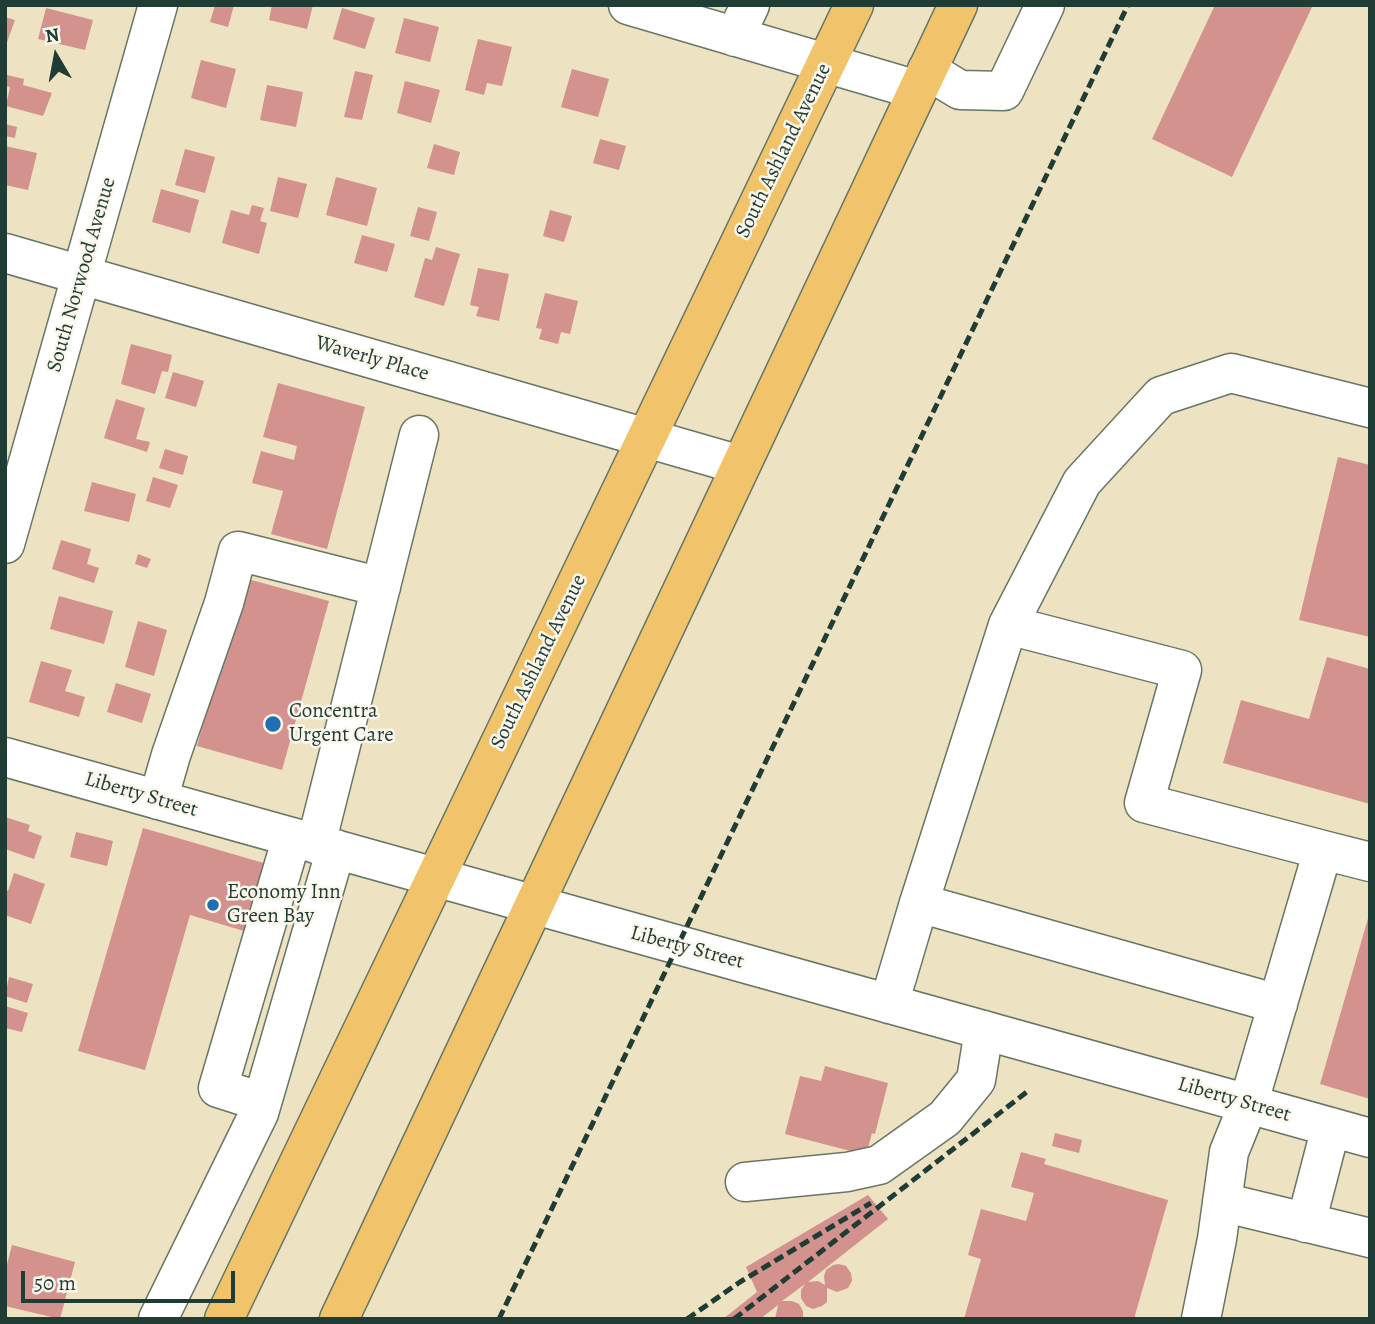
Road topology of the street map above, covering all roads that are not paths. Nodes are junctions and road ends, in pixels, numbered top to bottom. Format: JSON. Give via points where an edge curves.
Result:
{"nodes":[{"id":1,"x":158,"y":5,"type":"edge"},
{"id":2,"x":628,"y":5,"type":"edge"},
{"id":3,"x":854,"y":5,"type":"edge"},
{"id":4,"x":958,"y":5,"type":"edge"},
{"id":5,"x":1045,"y":5,"type":"edge"},
{"id":6,"x":743,"y":21,"type":"edge"},
{"id":7,"x":826,"y":63,"type":"junction"},
{"id":8,"x":922,"y":80,"type":"junction"},
{"id":9,"x":5,"y":253,"type":"edge"},
{"id":10,"x":82,"y":275,"type":"junction"},
{"id":11,"x":1370,"y":408,"type":"edge"},
{"id":12,"x":419,"y":435,"type":"dead end"},
{"id":13,"x":647,"y":438,"type":"junction"},
{"id":14,"x":740,"y":465,"type":"junction"},
{"id":15,"x":5,"y":544,"type":"edge"},
{"id":16,"x":380,"y":587,"type":"junction"},
{"id":17,"x":1008,"y":625,"type":"junction"},
{"id":18,"x":5,"y":757,"type":"edge"},
{"id":19,"x":159,"y":800,"type":"junction"},
{"id":20,"x":314,"y":843,"type":"junction"},
{"id":21,"x":1323,"y":850,"type":"junction"},
{"id":22,"x":1370,"y":862,"type":"edge"},
{"id":23,"x":436,"y":877,"type":"junction"},
{"id":24,"x":919,"y":902,"type":"junction"},
{"id":25,"x":535,"y":905,"type":"junction"},
{"id":26,"x":889,"y":1004,"type":"junction"},
{"id":27,"x":1278,"y":1004,"type":"junction"},
{"id":28,"x":984,"y":1030,"type":"junction"},
{"id":29,"x":1248,"y":1105,"type":"junction"},
{"id":30,"x":1331,"y":1127,"type":"junction"},
{"id":31,"x":1370,"y":1138,"type":"edge"},
{"id":32,"x":746,"y":1182,"type":"dead end"},
{"id":33,"x":1222,"y":1202,"type":"junction"},
{"id":34,"x":1306,"y":1223,"type":"junction"},
{"id":35,"x":1370,"y":1238,"type":"edge"},
{"id":36,"x":158,"y":1319,"type":"edge"},
{"id":37,"x":225,"y":1319,"type":"edge"},
{"id":38,"x":339,"y":1319,"type":"edge"},
{"id":39,"x":1201,"y":1319,"type":"edge"}],
"edges":[{"from":1,"to":10,"type":"street","name":"South Norwood Avenue"},
{"from":2,"to":6,"type":"street"},
{"from":3,"to":7,"type":"main road","name":"South Ashland Avenue"},
{"from":4,"to":8,"type":"main road"},
{"from":5,"to":8,"type":"street","via":[[1004,91],[960,90]]},
{"from":6,"to":7,"type":"street"},
{"from":7,"to":8,"type":"street"},
{"from":7,"to":13,"type":"main road","name":"South Ashland Avenue"},
{"from":8,"to":14,"type":"main road"},
{"from":9,"to":10,"type":"street","name":"Waverly Place"},
{"from":10,"to":13,"type":"street","name":"Waverly Place"},
{"from":10,"to":15,"type":"street","name":"South Norwood Avenue"},
{"from":11,"to":17,"type":"street","via":[[1231,373],[1161,396],[1082,482]]},
{"from":12,"to":16,"type":"street"},
{"from":13,"to":14,"type":"street","name":"Waverly Place"},
{"from":13,"to":23,"type":"main road","name":"South Ashland Avenue"},
{"from":14,"to":25,"type":"main road"},
{"from":16,"to":19,"type":"street","via":[[238,551]]},
{"from":16,"to":20,"type":"street"},
{"from":17,"to":21,"type":"street","via":[[1182,670],[1144,803]]},
{"from":17,"to":24,"type":"street"},
{"from":18,"to":19,"type":"street","name":"Liberty Street"},
{"from":19,"to":20,"type":"street","name":"Liberty Street"},
{"from":20,"to":23,"type":"street","name":"Liberty Street"},
{"from":20,"to":36,"type":"street","via":[[259,1113]]},
{"from":21,"to":22,"type":"street"},
{"from":21,"to":27,"type":"street"},
{"from":23,"to":25,"type":"street","name":"Liberty Street"},
{"from":23,"to":37,"type":"main road","name":"South Ashland Avenue"},
{"from":24,"to":26,"type":"street"},
{"from":24,"to":27,"type":"street"},
{"from":25,"to":26,"type":"street","name":"Liberty Street"},
{"from":25,"to":38,"type":"main road"},
{"from":26,"to":28,"type":"street","name":"Liberty Street"},
{"from":27,"to":29,"type":"street"},
{"from":28,"to":29,"type":"street","name":"Liberty Street"},
{"from":28,"to":32,"type":"street","via":[[976,1080],[945,1118],[879,1165]]},
{"from":29,"to":30,"type":"street","name":"Liberty Street"},
{"from":29,"to":33,"type":"street","via":[[1229,1152]]},
{"from":30,"to":31,"type":"street","name":"Liberty Street"},
{"from":30,"to":34,"type":"street"},
{"from":33,"to":34,"type":"street"},
{"from":33,"to":39,"type":"street"},
{"from":34,"to":35,"type":"street"}]}
